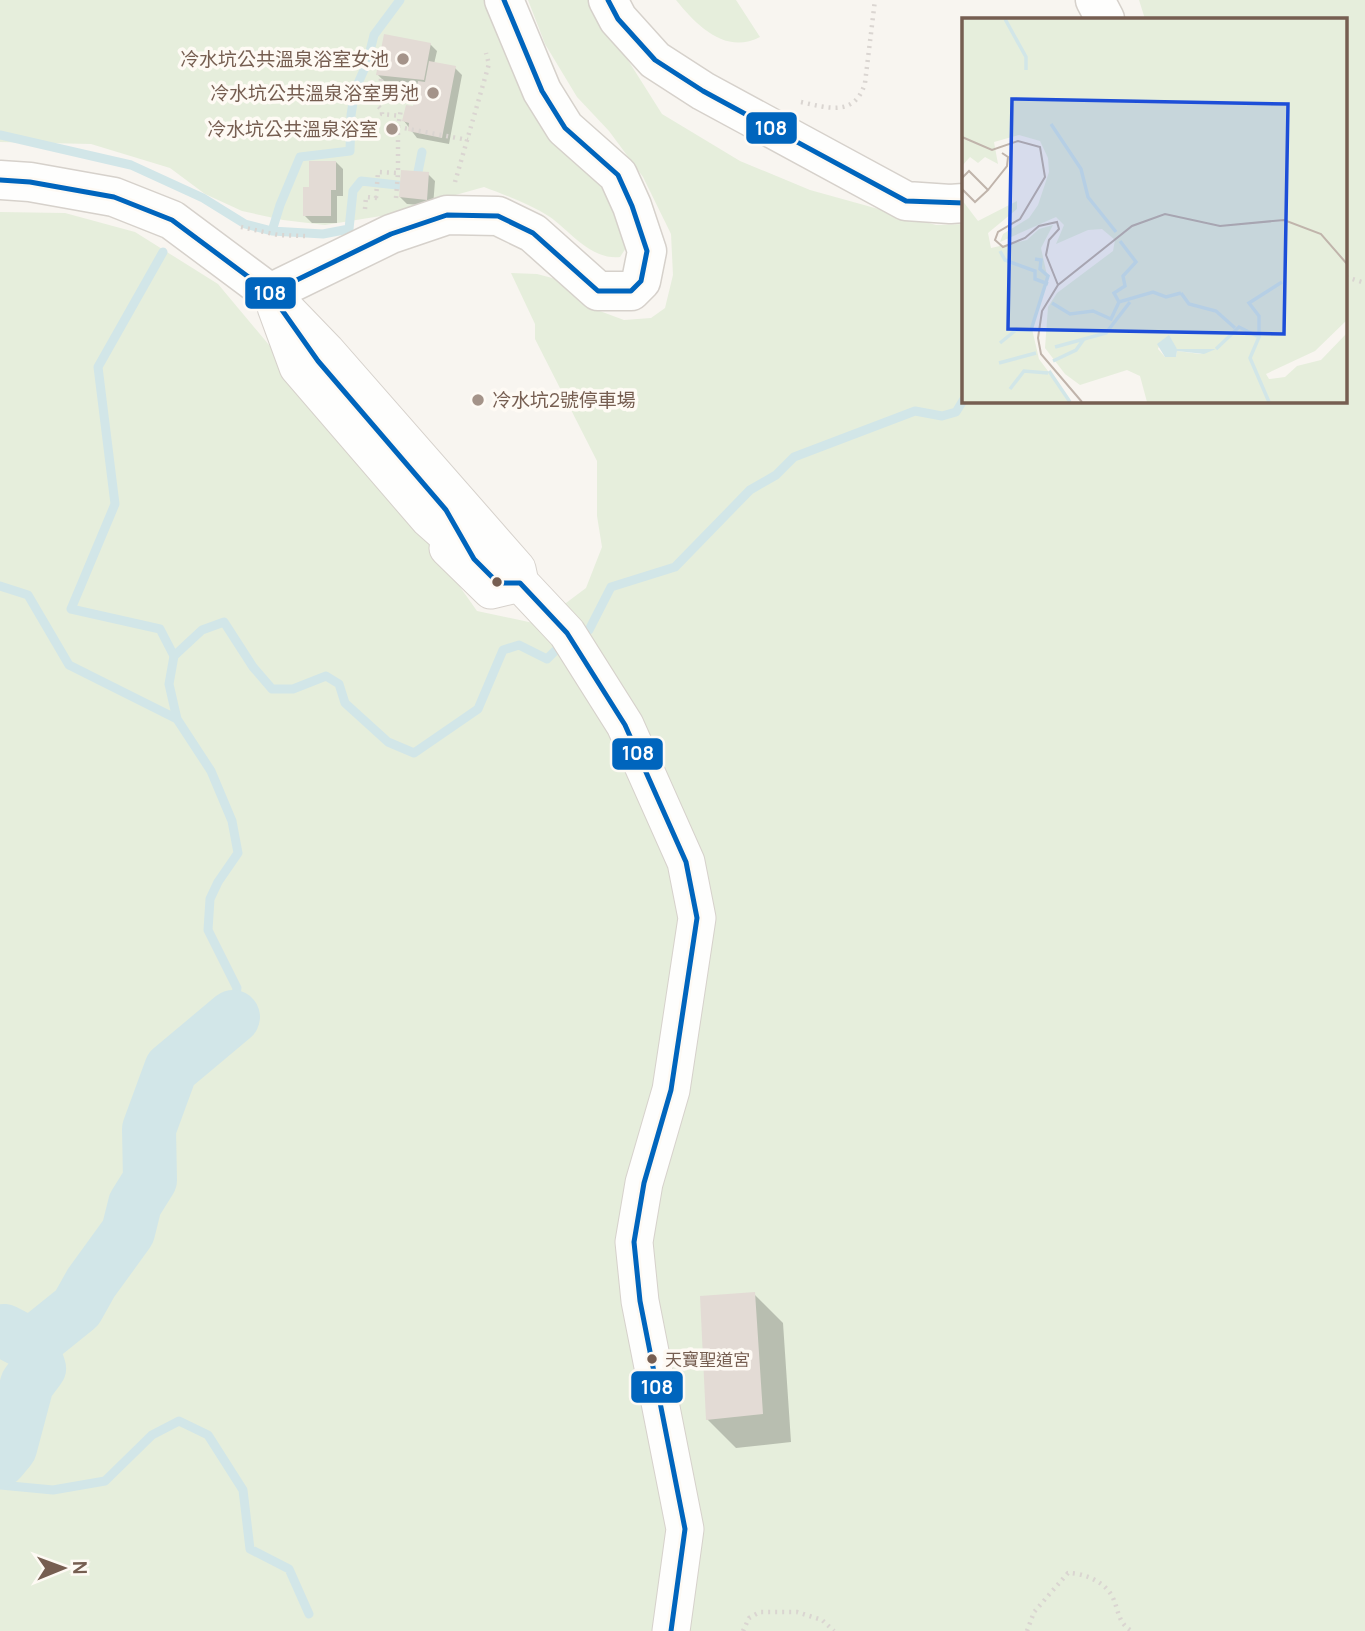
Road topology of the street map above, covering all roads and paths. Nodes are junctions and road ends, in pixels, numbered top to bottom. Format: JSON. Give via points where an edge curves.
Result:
{"nodes":[{"id":1,"x":504,"y":0,"type":"edge"},
{"id":2,"x":608,"y":0,"type":"edge"},
{"id":3,"x":875,"y":0,"type":"edge"},
{"id":4,"x":1095,"y":0,"type":"edge"},
{"id":5,"x":1104,"y":18,"type":"edge"},
{"id":6,"x":486,"y":52,"type":"dead end"},
{"id":7,"x":381,"y":79,"type":"dead end"},
{"id":8,"x":799,"y":102,"type":"dead end"},
{"id":9,"x":401,"y":110,"type":"dead end"},
{"id":10,"x":400,"y":116,"type":"junction"},
{"id":11,"x":398,"y":127,"type":"junction"},
{"id":12,"x":468,"y":141,"type":"junction"},
{"id":13,"x":398,"y":173,"type":"junction"},
{"id":14,"x":0,"y":180,"type":"edge"},
{"id":15,"x":452,"y":191,"type":"dead end"},
{"id":16,"x":397,"y":192,"type":"dead end"},
{"id":17,"x":376,"y":198,"type":"dead end"},
{"id":18,"x":962,"y":203,"type":"edge"},
{"id":19,"x":239,"y":227,"type":"dead end"},
{"id":20,"x":313,"y":236,"type":"dead end"},
{"id":21,"x":1348,"y":278,"type":"edge"},
{"id":22,"x":1365,"y":283,"type":"edge"},
{"id":23,"x":271,"y":293,"type":"junction"},
{"id":24,"x":429,"y":519,"type":"junction"},
{"id":25,"x":474,"y":559,"type":"junction"},
{"id":26,"x":520,"y":583,"type":"junction"},
{"id":27,"x":671,"y":1631,"type":"edge"},
{"id":28,"x":743,"y":1631,"type":"edge"},
{"id":29,"x":834,"y":1631,"type":"edge"},
{"id":30,"x":1027,"y":1631,"type":"edge"},
{"id":31,"x":1132,"y":1631,"type":"edge"}],
"edges":[{"from":1,"to":23,"type":"street","via":[[542,91],[565,128],[618,175],[647,251],[641,281],[631,291],[598,291],[533,233],[498,216],[447,215],[391,234]]},
{"from":2,"to":18,"type":"street","via":[[618,19],[655,61],[714,97],[906,201]]},
{"from":3,"to":8,"type":"path","via":[[861,96],[848,106],[831,108]]},
{"from":4,"to":5,"type":"street"},
{"from":6,"to":12,"type":"path","via":[[489,64]]},
{"from":7,"to":10,"type":"path","via":[[378,106],[382,114]]},
{"from":9,"to":10,"type":"path"},
{"from":10,"to":11,"type":"path"},
{"from":11,"to":12,"type":"path"},
{"from":11,"to":13,"type":"path"},
{"from":12,"to":15,"type":"path"},
{"from":13,"to":16,"type":"path"},
{"from":13,"to":17,"type":"path","via":[[378,172]]},
{"from":14,"to":23,"type":"street","via":[[114,197],[172,220]]},
{"from":19,"to":20,"type":"path"},
{"from":21,"to":22,"type":"path"},
{"from":23,"to":24,"type":"street","via":[[298,367]]},
{"from":23,"to":25,"type":"street","via":[[318,361],[446,510]]},
{"from":23,"to":26,"type":"street","via":[[517,569]]},
{"from":24,"to":25,"type":"street"},
{"from":24,"to":26,"type":"street","via":[[457,559],[491,590]]},
{"from":25,"to":26,"type":"street","via":[[498,583]]},
{"from":26,"to":27,"type":"street","via":[[567,633],[625,725],[687,862],[697,918],[671,1090],[644,1184],[635,1242],[640,1301],[685,1529]]},
{"from":28,"to":29,"type":"path","via":[[749,1618],[760,1612],[796,1612],[822,1620]]},
{"from":30,"to":31,"type":"path","via":[[1034,1612],[1068,1573],[1080,1573],[1106,1587],[1120,1620]]}]}
